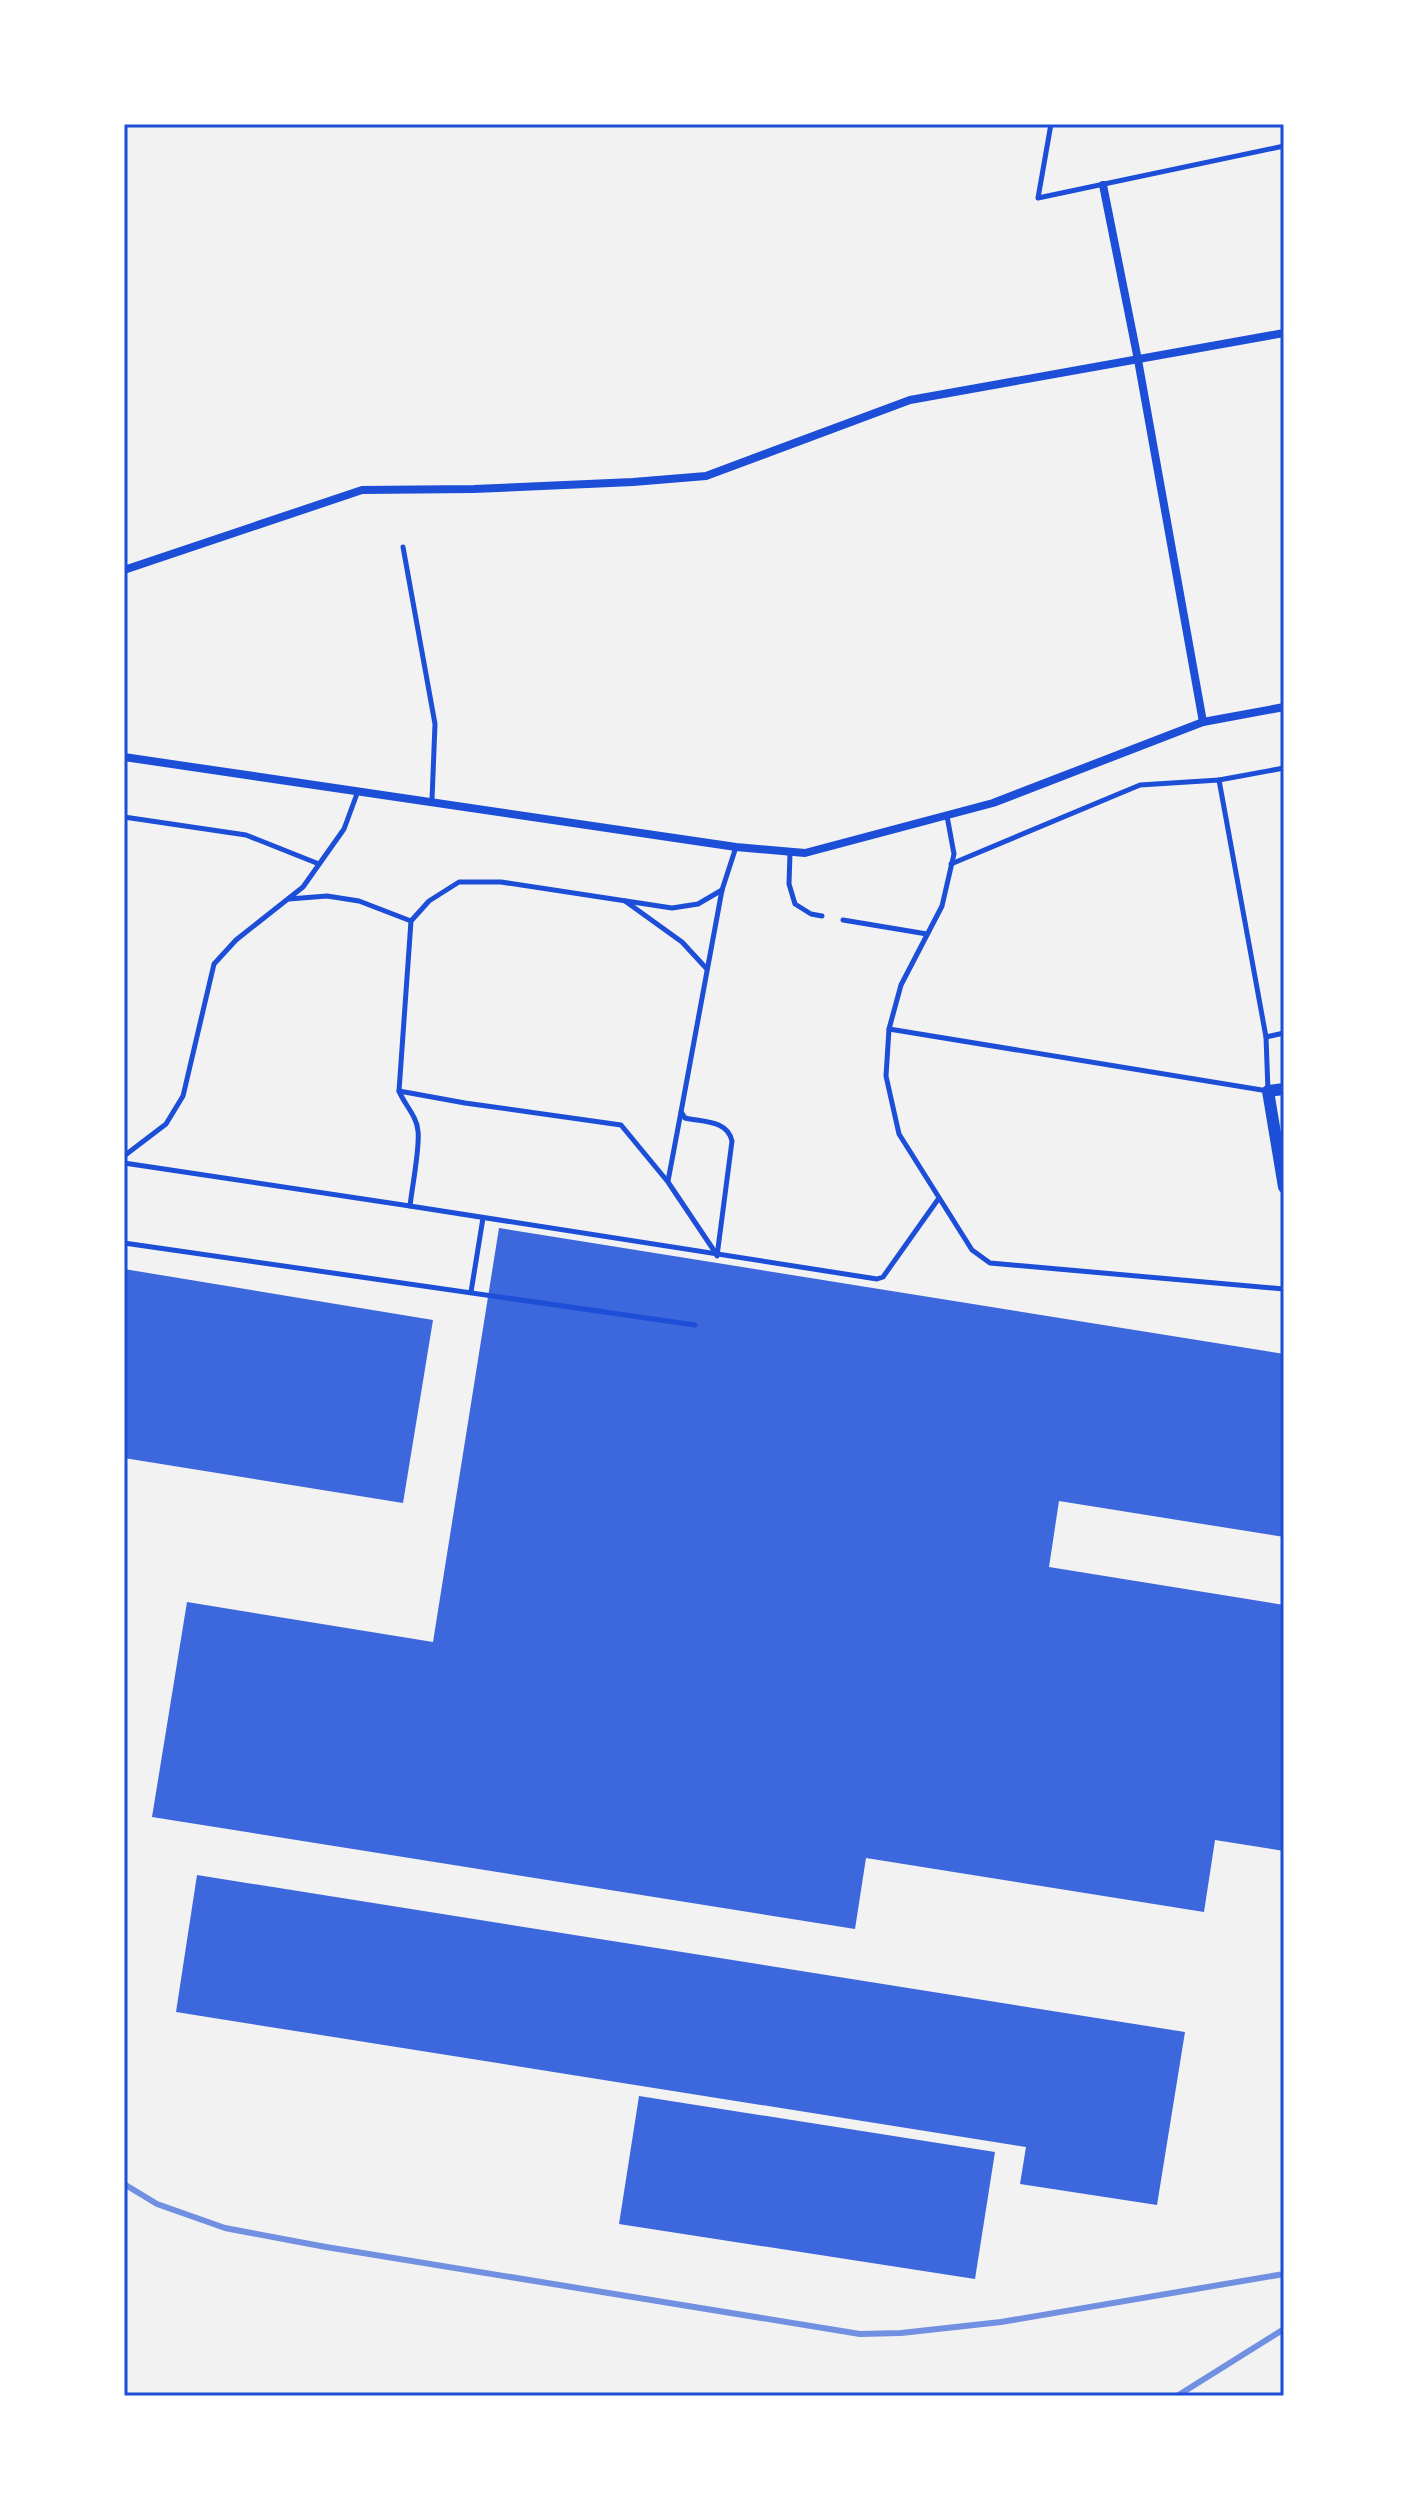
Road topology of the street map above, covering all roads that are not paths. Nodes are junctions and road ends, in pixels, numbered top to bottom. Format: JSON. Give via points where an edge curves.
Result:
{"nodes":[{"id":1,"x":1051,"y":124,"type":"edge"},
{"id":2,"x":1284,"y":146,"type":"edge"},
{"id":3,"x":1103,"y":185,"type":"junction"},
{"id":4,"x":1284,"y":333,"type":"edge"},
{"id":5,"x":1138,"y":360,"type":"junction"},
{"id":6,"x":403,"y":547,"type":"dead end"},
{"id":7,"x":124,"y":570,"type":"edge"},
{"id":8,"x":1284,"y":707,"type":"edge"},
{"id":9,"x":1203,"y":722,"type":"junction"},
{"id":10,"x":124,"y":757,"type":"edge"},
{"id":11,"x":1284,"y":768,"type":"edge"},
{"id":12,"x":1219,"y":780,"type":"junction"},
{"id":13,"x":358,"y":790,"type":"junction"},
{"id":14,"x":432,"y":800,"type":"junction"},
{"id":15,"x":947,"y":816,"type":"junction"},
{"id":16,"x":124,"y":817,"type":"edge"},
{"id":17,"x":736,"y":847,"type":"junction"},
{"id":18,"x":790,"y":852,"type":"junction"},
{"id":19,"x":319,"y":864,"type":"junction"},
{"id":20,"x":951,"y":864,"type":"junction"},
{"id":21,"x":722,"y":890,"type":"junction"},
{"id":22,"x":288,"y":899,"type":"junction"},
{"id":23,"x":623,"y":900,"type":"junction"},
{"id":24,"x":822,"y":916,"type":"dead end"},
{"id":25,"x":843,"y":920,"type":"dead end"},
{"id":26,"x":411,"y":921,"type":"junction"},
{"id":27,"x":927,"y":934,"type":"junction"},
{"id":28,"x":707,"y":969,"type":"junction"},
{"id":29,"x":889,"y":1029,"type":"junction"},
{"id":30,"x":1284,"y":1033,"type":"edge"},
{"id":31,"x":1266,"y":1037,"type":"junction"},
{"id":32,"x":1284,"y":1089,"type":"edge"},
{"id":33,"x":399,"y":1091,"type":"junction"},
{"id":34,"x":1268,"y":1091,"type":"junction"},
{"id":35,"x":681,"y":1112,"type":"junction"},
{"id":36,"x":124,"y":1156,"type":"edge"},
{"id":37,"x":124,"y":1163,"type":"edge"},
{"id":38,"x":668,"y":1182,"type":"junction"},
{"id":39,"x":1284,"y":1187,"type":"edge"},
{"id":40,"x":939,"y":1198,"type":"junction"},
{"id":41,"x":410,"y":1206,"type":"junction"},
{"id":42,"x":483,"y":1218,"type":"junction"},
{"id":43,"x":124,"y":1243,"type":"edge"},
{"id":44,"x":717,"y":1256,"type":"junction"},
{"id":45,"x":1284,"y":1289,"type":"edge"},
{"id":46,"x":471,"y":1293,"type":"junction"},
{"id":47,"x":695,"y":1325,"type":"dead end"}],
"edges":[{"from":1,"to":3,"type":"lane","via":[[1038,198]]},
{"from":2,"to":3,"type":"lane"},
{"from":3,"to":5,"type":"street"},
{"from":4,"to":5,"type":"street"},
{"from":5,"to":7,"type":"street","via":[[910,400],[706,476],[362,490]]},
{"from":5,"to":9,"type":"street"},
{"from":6,"to":14,"type":"lane","via":[[435,724]]},
{"from":8,"to":9,"type":"street"},
{"from":9,"to":15,"type":"street"},
{"from":10,"to":13,"type":"street"},
{"from":11,"to":12,"type":"lane"},
{"from":12,"to":20,"type":"lane","via":[[1140,785]]},
{"from":12,"to":31,"type":"lane"},
{"from":13,"to":14,"type":"street"},
{"from":13,"to":19,"type":"lane","via":[[344,829]]},
{"from":14,"to":17,"type":"street"},
{"from":15,"to":18,"type":"street","via":[[805,853]]},
{"from":15,"to":20,"type":"lane"},
{"from":16,"to":19,"type":"lane","via":[[246,835]]},
{"from":17,"to":18,"type":"street"},
{"from":17,"to":21,"type":"lane"},
{"from":18,"to":24,"type":"lane","via":[[789,884],[795,904]]},
{"from":19,"to":22,"type":"lane"},
{"from":20,"to":27,"type":"lane","via":[[942,906]]},
{"from":21,"to":23,"type":"lane","via":[[698,904],[672,908]]},
{"from":21,"to":28,"type":"lane"},
{"from":22,"to":26,"type":"lane","via":[[327,896],[359,901]]},
{"from":22,"to":36,"type":"lane","via":[[214,964],[183,1096],[166,1124]]},
{"from":23,"to":26,"type":"lane","via":[[501,882],[459,882],[429,901]]},
{"from":23,"to":28,"type":"lane","via":[[682,942]]},
{"from":25,"to":27,"type":"lane"},
{"from":26,"to":33,"type":"lane"},
{"from":27,"to":29,"type":"lane","via":[[901,985]]},
{"from":28,"to":35,"type":"lane"},
{"from":29,"to":34,"type":"lane"},
{"from":29,"to":40,"type":"lane","via":[[886,1076],[899,1134]]},
{"from":30,"to":31,"type":"lane"},
{"from":31,"to":34,"type":"lane"},
{"from":32,"to":34,"type":"street"},
{"from":33,"to":38,"type":"lane","via":[[621,1125]]},
{"from":33,"to":41,"type":"lane","via":[[418,1130]]},
{"from":34,"to":39,"type":"street"},
{"from":35,"to":38,"type":"lane"},
{"from":35,"to":44,"type":"lane","via":[[685,1118],[723,1126],[732,1141]]},
{"from":37,"to":41,"type":"lane"},
{"from":38,"to":44,"type":"lane"},
{"from":40,"to":44,"type":"lane","via":[[881,1279]]},
{"from":40,"to":45,"type":"lane","via":[[972,1250],[990,1263]]},
{"from":41,"to":42,"type":"lane"},
{"from":42,"to":44,"type":"lane"},
{"from":42,"to":46,"type":"lane"},
{"from":43,"to":46,"type":"lane"},
{"from":46,"to":47,"type":"lane"}]}
